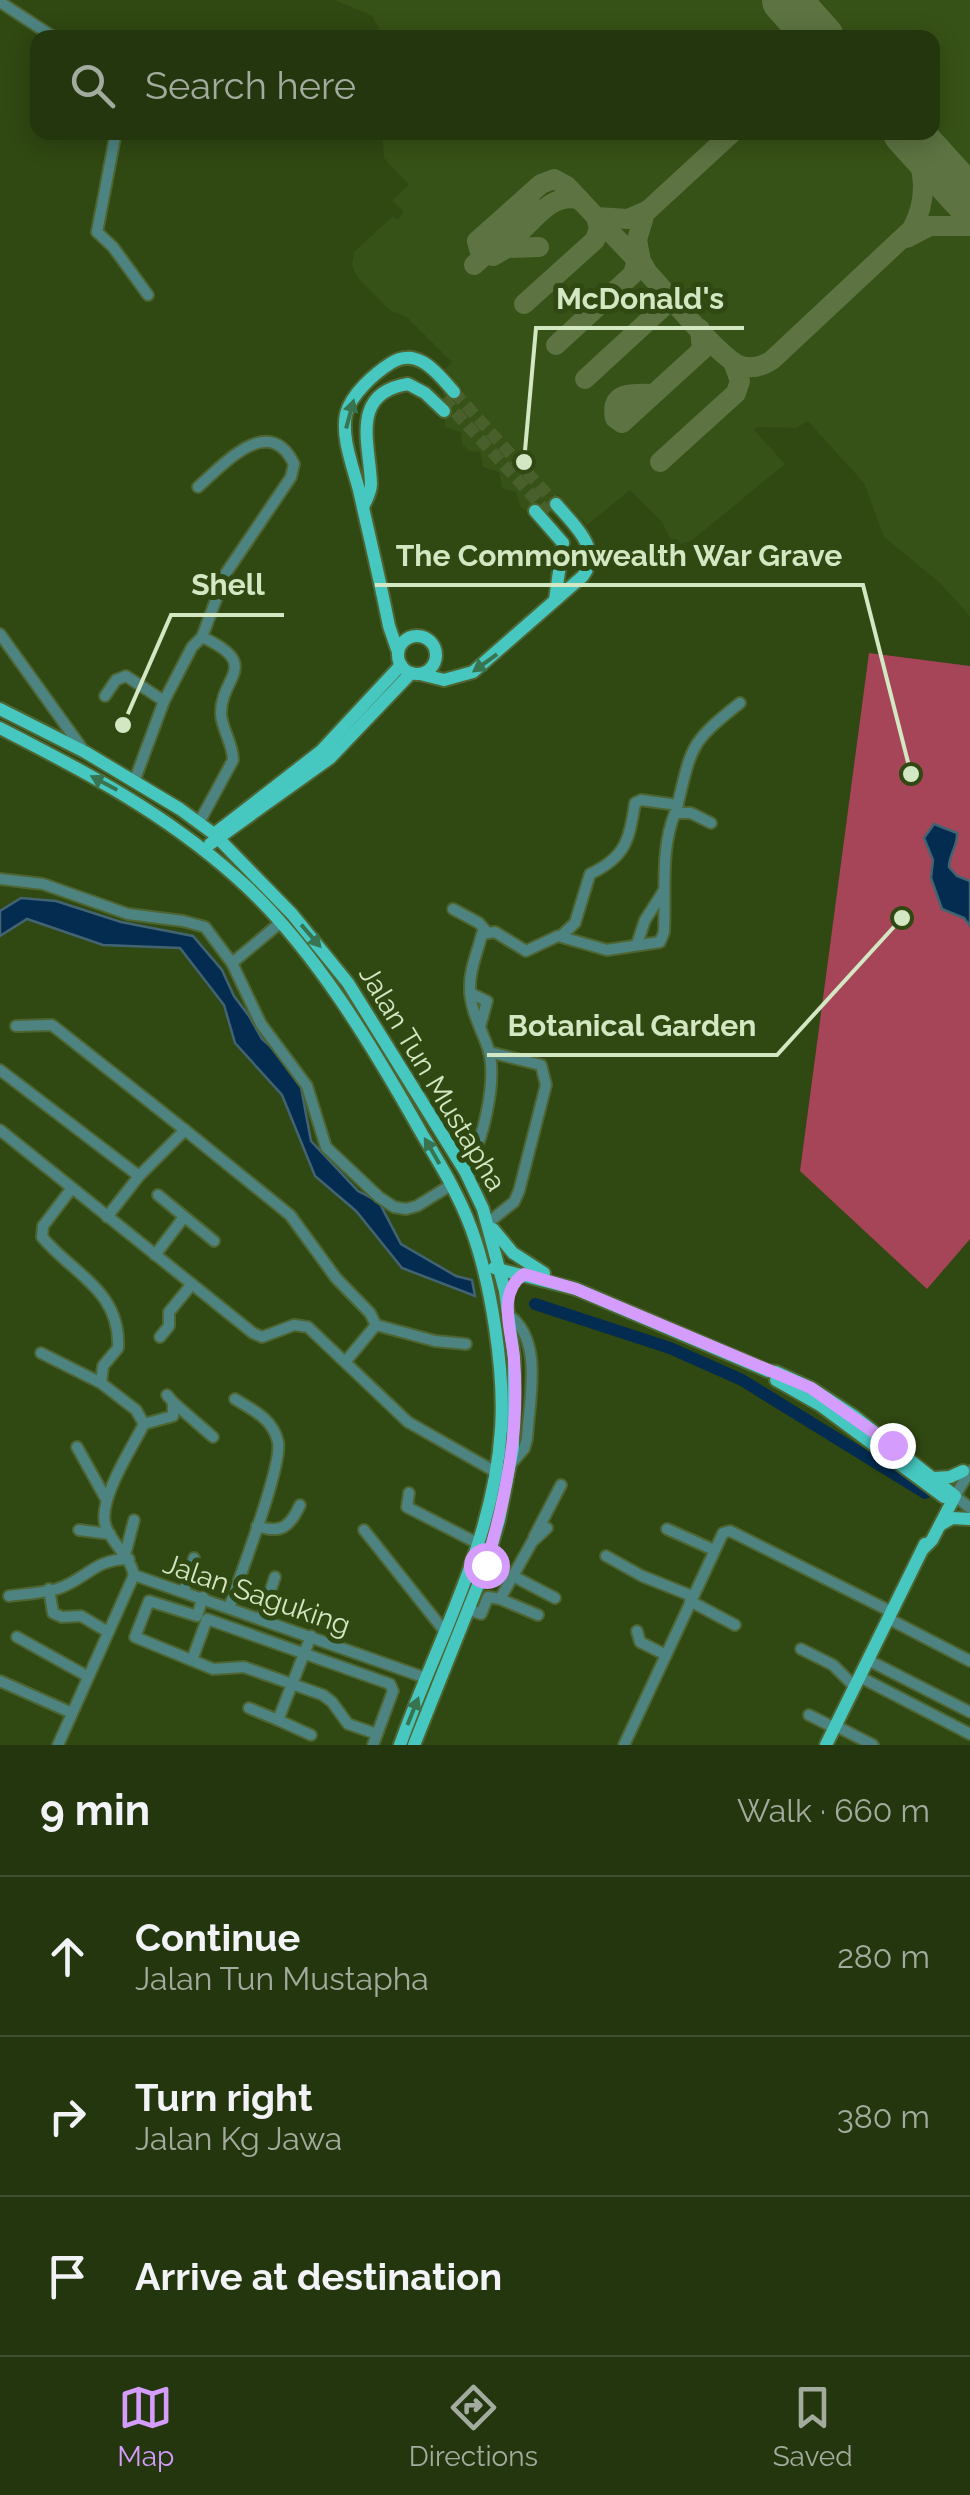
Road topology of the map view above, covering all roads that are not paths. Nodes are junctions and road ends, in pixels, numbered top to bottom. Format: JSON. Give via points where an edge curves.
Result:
{"nodes":[{"id":1,"x":0,"y":2,"type":"edge"},
{"id":2,"x":43,"y":30,"type":"edge"},
{"id":3,"x":114,"y":140,"type":"edge"},
{"id":4,"x":148,"y":295,"type":"dead end"},
{"id":5,"x":198,"y":487,"type":"dead end"},
{"id":6,"x":363,"y":508,"type":"junction"},
{"id":7,"x":556,"y":600,"type":"junction"},
{"id":8,"x":4,"y":638,"type":"edge"},
{"id":9,"x":202,"y":638,"type":"junction"},
{"id":10,"x":408,"y":666,"type":"junction"},
{"id":11,"x":105,"y":696,"type":"dead end"},
{"id":12,"x":164,"y":701,"type":"junction"},
{"id":13,"x":740,"y":703,"type":"dead end"},
{"id":14,"x":0,"y":709,"type":"edge"},
{"id":15,"x":1,"y":730,"type":"edge"},
{"id":16,"x":695,"y":742,"type":"junction"},
{"id":17,"x":709,"y":747,"type":"dead end"},
{"id":18,"x":85,"y":752,"type":"junction"},
{"id":19,"x":134,"y":782,"type":"junction"},
{"id":20,"x":134,"y":799,"type":"junction"},
{"id":21,"x":180,"y":809,"type":"junction"},
{"id":22,"x":676,"y":809,"type":"junction"},
{"id":23,"x":201,"y":819,"type":"junction"},
{"id":24,"x":242,"y":819,"type":"junction"},
{"id":25,"x":711,"y":823,"type":"dead end"},
{"id":26,"x":215,"y":839,"type":"junction"},
{"id":27,"x":238,"y":878,"type":"junction"},
{"id":28,"x":0,"y":879,"type":"edge"},
{"id":29,"x":666,"y":888,"type":"junction"},
{"id":30,"x":272,"y":894,"type":"junction"},
{"id":31,"x":454,"y":909,"type":"dead end"},
{"id":32,"x":280,"y":923,"type":"junction"},
{"id":33,"x":486,"y":932,"type":"junction"},
{"id":34,"x":561,"y":936,"type":"junction"},
{"id":35,"x":637,"y":944,"type":"junction"},
{"id":36,"x":232,"y":963,"type":"junction"},
{"id":37,"x":16,"y":1026,"type":"dead end"},
{"id":38,"x":490,"y":1052,"type":"junction"},
{"id":39,"x":0,"y":1070,"type":"edge"},
{"id":40,"x":0,"y":1130,"type":"edge"},
{"id":41,"x":185,"y":1130,"type":"junction"},
{"id":42,"x":465,"y":1170,"type":"junction"},
{"id":43,"x":139,"y":1176,"type":"junction"},
{"id":44,"x":451,"y":1185,"type":"junction"},
{"id":45,"x":72,"y":1188,"type":"junction"},
{"id":46,"x":158,"y":1195,"type":"dead end"},
{"id":47,"x":486,"y":1216,"type":"junction"},
{"id":48,"x":107,"y":1217,"type":"junction"},
{"id":49,"x":184,"y":1217,"type":"junction"},
{"id":50,"x":473,"y":1233,"type":"junction"},
{"id":51,"x":214,"y":1241,"type":"dead end"},
{"id":52,"x":155,"y":1255,"type":"junction"},
{"id":53,"x":497,"y":1267,"type":"junction"},
{"id":54,"x":544,"y":1273,"type":"junction"},
{"id":55,"x":524,"y":1274,"type":"junction"},
{"id":56,"x":192,"y":1284,"type":"junction"},
{"id":57,"x":576,"y":1289,"type":"junction"},
{"id":58,"x":508,"y":1308,"type":"junction"},
{"id":59,"x":376,"y":1324,"type":"junction"},
{"id":60,"x":160,"y":1337,"type":"dead end"},
{"id":61,"x":466,"y":1344,"type":"dead end"},
{"id":62,"x":499,"y":1349,"type":"junction"},
{"id":63,"x":41,"y":1352,"type":"dead end"},
{"id":64,"x":346,"y":1361,"type":"junction"},
{"id":65,"x":101,"y":1383,"type":"junction"},
{"id":66,"x":235,"y":1399,"type":"dead end"},
{"id":67,"x":144,"y":1424,"type":"junction"},
{"id":68,"x":212,"y":1436,"type":"dead end"},
{"id":69,"x":77,"y":1447,"type":"dead end"},
{"id":70,"x":968,"y":1469,"type":"edge"},
{"id":71,"x":504,"y":1472,"type":"junction"},
{"id":72,"x":932,"y":1482,"type":"junction"},
{"id":73,"x":561,"y":1485,"type":"dead end"},
{"id":74,"x":409,"y":1493,"type":"dead end"},
{"id":75,"x":950,"y":1497,"type":"junction"},
{"id":76,"x":106,"y":1499,"type":"junction"},
{"id":77,"x":300,"y":1504,"type":"dead end"},
{"id":78,"x":970,"y":1507,"type":"edge"},
{"id":79,"x":970,"y":1518,"type":"edge"},
{"id":80,"x":134,"y":1520,"type":"dead end"},
{"id":81,"x":938,"y":1522,"type":"junction"},
{"id":82,"x":257,"y":1526,"type":"junction"},
{"id":83,"x":547,"y":1528,"type":"dead end"},
{"id":84,"x":666,"y":1528,"type":"dead end"},
{"id":85,"x":79,"y":1530,"type":"dead end"},
{"id":86,"x":364,"y":1530,"type":"dead end"},
{"id":87,"x":110,"y":1534,"type":"junction"},
{"id":88,"x":532,"y":1542,"type":"junction"},
{"id":89,"x":479,"y":1544,"type":"junction"},
{"id":90,"x":714,"y":1550,"type":"junction"},
{"id":91,"x":606,"y":1556,"type":"dead end"},
{"id":92,"x":127,"y":1557,"type":"junction"},
{"id":93,"x":194,"y":1558,"type":"dead end"},
{"id":94,"x":134,"y":1575,"type":"junction"},
{"id":95,"x":513,"y":1576,"type":"junction"},
{"id":96,"x":275,"y":1577,"type":"dead end"},
{"id":97,"x":49,"y":1590,"type":"junction"},
{"id":98,"x":184,"y":1591,"type":"junction"},
{"id":99,"x":9,"y":1596,"type":"dead end"},
{"id":100,"x":203,"y":1597,"type":"junction"},
{"id":101,"x":555,"y":1598,"type":"dead end"},
{"id":102,"x":500,"y":1599,"type":"junction"},
{"id":103,"x":691,"y":1599,"type":"junction"},
{"id":104,"x":229,"y":1608,"type":"junction"},
{"id":105,"x":470,"y":1610,"type":"junction"},
{"id":106,"x":891,"y":1615,"type":"junction"},
{"id":107,"x":538,"y":1616,"type":"dead end"},
{"id":108,"x":202,"y":1618,"type":"junction"},
{"id":109,"x":261,"y":1619,"type":"junction"},
{"id":110,"x":736,"y":1626,"type":"dead end"},
{"id":111,"x":108,"y":1632,"type":"junction"},
{"id":112,"x":637,"y":1632,"type":"dead end"},
{"id":113,"x":446,"y":1633,"type":"junction"},
{"id":114,"x":310,"y":1636,"type":"junction"},
{"id":115,"x":17,"y":1638,"type":"dead end"},
{"id":116,"x":802,"y":1649,"type":"dead end"},
{"id":117,"x":305,"y":1652,"type":"junction"},
{"id":118,"x":666,"y":1655,"type":"junction"},
{"id":119,"x":192,"y":1660,"type":"junction"},
{"id":120,"x":868,"y":1660,"type":"junction"},
{"id":121,"x":970,"y":1660,"type":"edge"},
{"id":122,"x":88,"y":1676,"type":"junction"},
{"id":123,"x":426,"y":1678,"type":"junction"},
{"id":124,"x":0,"y":1682,"type":"edge"},
{"id":125,"x":858,"y":1682,"type":"junction"},
{"id":126,"x":293,"y":1685,"type":"junction"},
{"id":127,"x":249,"y":1708,"type":"dead end"},
{"id":128,"x":970,"y":1712,"type":"edge"},
{"id":129,"x":72,"y":1713,"type":"junction"},
{"id":130,"x":809,"y":1714,"type":"dead end"},
{"id":131,"x":278,"y":1720,"type":"junction"},
{"id":132,"x":835,"y":1727,"type":"junction"},
{"id":133,"x":970,"y":1734,"type":"edge"},
{"id":134,"x":311,"y":1735,"type":"dead end"},
{"id":135,"x":375,"y":1739,"type":"edge"},
{"id":136,"x":58,"y":1745,"type":"edge"},
{"id":137,"x":400,"y":1745,"type":"edge"},
{"id":138,"x":414,"y":1745,"type":"edge"},
{"id":139,"x":624,"y":1745,"type":"edge"},
{"id":140,"x":826,"y":1745,"type":"edge"},
{"id":141,"x":873,"y":1745,"type":"edge"}],
"edges":[{"from":1,"to":2,"type":"street"},
{"from":3,"to":4,"type":"street","via":[[97,230]]},
{"from":5,"to":9,"type":"street","via":[[252,443],[280,446],[294,464],[226,573]]},
{"from":6,"to":6,"type":"main road","one_way":true,"via":[[345,426],[348,409],[390,364],[411,358],[428,364],[447,400],[408,384],[384,394],[366,418],[371,488]]},
{"from":6,"to":10,"type":"main road","via":[[389,626]]},
{"from":7,"to":7,"type":"main road","via":[[590,562],[588,544],[546,509],[561,527],[563,542]]},
{"from":7,"to":10,"type":"main road","one_way":true,"via":[[473,672],[444,680]]},
{"from":8,"to":18,"type":"street"},
{"from":9,"to":12,"type":"street"},
{"from":9,"to":23,"type":"street","via":[[233,659],[236,671],[221,711],[233,760]]},
{"from":10,"to":24,"type":"main road"},
{"from":11,"to":12,"type":"street","via":[[126,676]]},
{"from":12,"to":19,"type":"street"},
{"from":13,"to":16,"type":"street"},
{"from":14,"to":18,"type":"main road","name":"Jalan Tun Mustapha"},
{"from":20,"to":15,"type":"main road","one_way":true},
{"from":16,"to":17,"type":"street"},
{"from":16,"to":22,"type":"street"},
{"from":18,"to":19,"type":"main road","name":"Jalan Tun Mustapha"},
{"from":19,"to":21,"type":"main road","name":"Jalan Tun Mustapha"},
{"from":20,"to":26,"type":"main road"},
{"from":20,"to":27,"type":"main road"},
{"from":21,"to":23,"type":"main road"},
{"from":21,"to":26,"type":"main road","name":"Jalan Tun Mustapha"},
{"from":22,"to":25,"type":"street"},
{"from":22,"to":29,"type":"street"},
{"from":22,"to":34,"type":"street","via":[[635,803],[627,842],[590,874],[575,923]]},
{"from":23,"to":24,"type":"main road"},
{"from":24,"to":26,"type":"main road"},
{"from":24,"to":30,"type":"main road","via":[[238,848]]},
{"from":26,"to":27,"type":"main road"},
{"from":26,"to":30,"type":"main road","name":"Jalan Tun Mustapha"},
{"from":27,"to":32,"type":"main road"},
{"from":28,"to":36,"type":"street","via":[[205,927]]},
{"from":29,"to":35,"type":"street"},
{"from":29,"to":35,"type":"street","via":[[662,940]]},
{"from":30,"to":42,"type":"main road","name":"Jalan Tun Mustapha","one_way":true,"via":[[348,983]]},
{"from":31,"to":33,"type":"street"},
{"from":32,"to":36,"type":"street"},
{"from":44,"to":32,"type":"main road","one_way":true,"via":[[372,1050]]},
{"from":33,"to":34,"type":"street","via":[[526,951]]},
{"from":33,"to":38,"type":"street","via":[[470,993]]},
{"from":34,"to":35,"type":"street","via":[[607,950]]},
{"from":36,"to":44,"type":"street","via":[[261,1024],[307,1086],[326,1147],[394,1207],[418,1206]]},
{"from":37,"to":41,"type":"street","via":[[52,1024]]},
{"from":38,"to":42,"type":"street","via":[[481,1134]]},
{"from":38,"to":47,"type":"street","via":[[542,1065],[546,1085],[517,1197]]},
{"from":39,"to":43,"type":"street"},
{"from":40,"to":45,"type":"street"},
{"from":41,"to":43,"type":"street"},
{"from":41,"to":59,"type":"street","via":[[290,1215]]},
{"from":42,"to":47,"type":"main road","name":"Jalan Tun Mustapha"},
{"from":43,"to":48,"type":"street"},
{"from":44,"to":50,"type":"main road"},
{"from":45,"to":48,"type":"street"},
{"from":45,"to":65,"type":"street","via":[[41,1230],[116,1316],[118,1348],[103,1366]]},
{"from":46,"to":49,"type":"street"},
{"from":47,"to":53,"type":"main road","name":"Jalan Tun Mustapha"},
{"from":47,"to":54,"type":"main road","via":[[513,1253]]},
{"from":48,"to":52,"type":"street"},
{"from":49,"to":51,"type":"street"},
{"from":49,"to":52,"type":"street"},
{"from":50,"to":53,"type":"main road"},
{"from":50,"to":62,"type":"main road"},
{"from":52,"to":56,"type":"street"},
{"from":53,"to":54,"type":"main road"},
{"from":53,"to":55,"type":"main road"},
{"from":53,"to":58,"type":"main road","name":"Jalan Tun Mustapha"},
{"from":53,"to":62,"type":"main road"},
{"from":54,"to":57,"type":"main road"},
{"from":55,"to":57,"type":"main road"},
{"from":55,"to":58,"type":"main road","via":[[511,1285]]},
{"from":56,"to":60,"type":"street","via":[[168,1312],[169,1326]]},
{"from":56,"to":64,"type":"street","via":[[257,1335],[301,1324]]},
{"from":57,"to":72,"type":"main road","via":[[768,1371]]},
{"from":58,"to":71,"type":"main road","name":"Jalan Tun Mustapha","via":[[516,1392]]},
{"from":58,"to":71,"type":"street","via":[[531,1351],[527,1439]]},
{"from":59,"to":61,"type":"street"},
{"from":59,"to":64,"type":"street"},
{"from":62,"to":71,"type":"main road"},
{"from":63,"to":65,"type":"street"},
{"from":64,"to":71,"type":"street","via":[[408,1422]]},
{"from":65,"to":67,"type":"street"},
{"from":66,"to":82,"type":"street","via":[[264,1418],[278,1442]]},
{"from":67,"to":68,"type":"street","via":[[172,1416],[170,1399]]},
{"from":67,"to":76,"type":"street"},
{"from":69,"to":76,"type":"street"},
{"from":70,"to":72,"type":"main road"},
{"from":70,"to":75,"type":"street"},
{"from":70,"to":78,"type":"street"},
{"from":71,"to":89,"type":"main road"},
{"from":71,"to":105,"type":"main road","name":"Jalan Tun Mustapha","via":[[499,1520]]},
{"from":72,"to":75,"type":"main road"},
{"from":72,"to":81,"type":"main road"},
{"from":73,"to":88,"type":"street"},
{"from":74,"to":89,"type":"street","via":[[407,1506]]},
{"from":75,"to":78,"type":"street"},
{"from":75,"to":79,"type":"street"},
{"from":75,"to":81,"type":"main road"},
{"from":76,"to":87,"type":"street"},
{"from":77,"to":82,"type":"street","via":[[281,1530]]},
{"from":79,"to":81,"type":"main road"},
{"from":80,"to":92,"type":"street"},
{"from":81,"to":106,"type":"main road"},
{"from":82,"to":104,"type":"street"},
{"from":83,"to":88,"type":"street"},
{"from":84,"to":90,"type":"street"},
{"from":85,"to":87,"type":"street"},
{"from":86,"to":113,"type":"street"},
{"from":87,"to":92,"type":"street"},
{"from":88,"to":95,"type":"street"},
{"from":89,"to":113,"type":"main road"},
{"from":90,"to":103,"type":"street"},
{"from":90,"to":106,"type":"street","via":[[730,1531]]},
{"from":91,"to":103,"type":"street"},
{"from":92,"to":94,"type":"street"},
{"from":92,"to":97,"type":"street","via":[[106,1560]]},
{"from":93,"to":98,"type":"street"},
{"from":94,"to":98,"type":"street","name":"Jalan Saguking"},
{"from":94,"to":111,"type":"street","name":"Jalan Saguking"},
{"from":95,"to":101,"type":"street"},
{"from":95,"to":102,"type":"street"},
{"from":96,"to":109,"type":"street"},
{"from":97,"to":99,"type":"street"},
{"from":97,"to":111,"type":"street","via":[[53,1613],[81,1616]]},
{"from":98,"to":100,"type":"street","name":"Jalan Saguking"},
{"from":100,"to":104,"type":"street","name":"Jalan Saguking"},
{"from":100,"to":108,"type":"street"},
{"from":102,"to":105,"type":"street","via":[[488,1597],[480,1614]]},
{"from":102,"to":107,"type":"street"},
{"from":103,"to":110,"type":"street"},
{"from":103,"to":118,"type":"street"},
{"from":104,"to":109,"type":"street","name":"Jalan Saguking"},
{"from":105,"to":138,"type":"main road","name":"Jalan Tun Mustapha"},
{"from":106,"to":120,"type":"main road"},
{"from":106,"to":121,"type":"street"},
{"from":108,"to":117,"type":"street"},
{"from":108,"to":119,"type":"street"},
{"from":108,"to":119,"type":"street","via":[[149,1601],[135,1633]]},
{"from":109,"to":114,"type":"street","name":"Jalan Saguking"},
{"from":111,"to":122,"type":"street","name":"Jalan Saguking"},
{"from":112,"to":118,"type":"street","via":[[640,1642]]},
{"from":113,"to":123,"type":"main road"},
{"from":114,"to":117,"type":"street"},
{"from":114,"to":123,"type":"street","name":"Jalan Saguking"},
{"from":115,"to":122,"type":"street"},
{"from":116,"to":125,"type":"street"},
{"from":117,"to":126,"type":"street"},
{"from":117,"to":135,"type":"street","via":[[392,1687]]},
{"from":118,"to":139,"type":"street"},
{"from":119,"to":126,"type":"street","via":[[218,1670],[244,1667]]},
{"from":120,"to":125,"type":"main road"},
{"from":120,"to":128,"type":"street"},
{"from":122,"to":129,"type":"street","name":"Jalan Saguking"},
{"from":137,"to":123,"type":"main road","one_way":true},
{"from":124,"to":129,"type":"street"},
{"from":125,"to":132,"type":"main road"},
{"from":125,"to":133,"type":"street"},
{"from":126,"to":131,"type":"street"},
{"from":126,"to":135,"type":"street","via":[[327,1698],[348,1724]]},
{"from":127,"to":131,"type":"street"},
{"from":129,"to":136,"type":"street","name":"Jalan Saguking"},
{"from":130,"to":132,"type":"street"},
{"from":131,"to":134,"type":"street"},
{"from":132,"to":140,"type":"main road"},
{"from":132,"to":141,"type":"street"}]}
